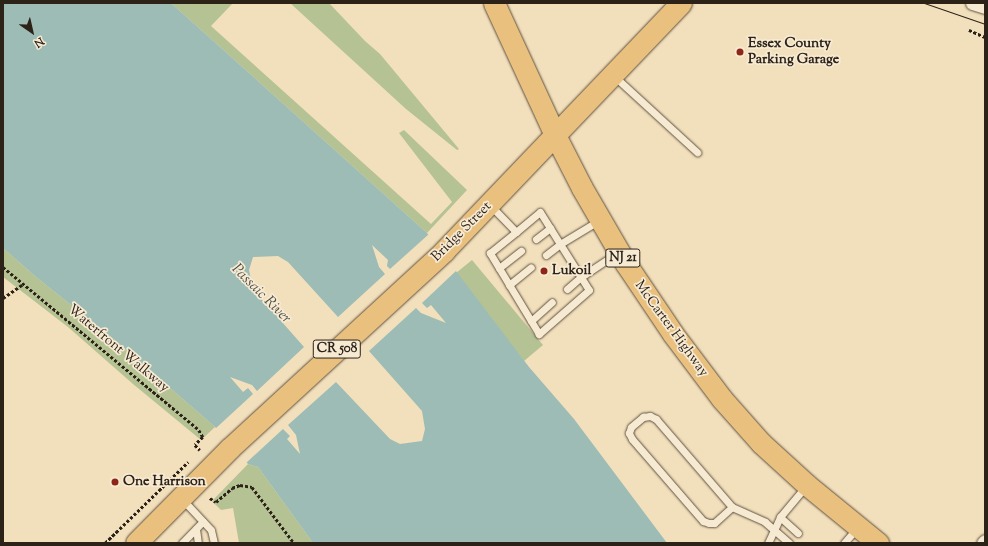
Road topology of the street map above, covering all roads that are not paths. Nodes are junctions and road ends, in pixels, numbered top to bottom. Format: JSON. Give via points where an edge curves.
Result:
{"nodes":[{"id":1,"x":494,"y":3,"type":"edge"},
{"id":2,"x":681,"y":3,"type":"edge"},
{"id":3,"x":972,"y":3,"type":"edge"},
{"id":4,"x":985,"y":7,"type":"edge"},
{"id":5,"x":613,"y":74,"type":"junction"},
{"id":6,"x":555,"y":135,"type":"junction"},
{"id":7,"x":697,"y":152,"type":"dead end"},
{"id":8,"x":489,"y":204,"type":"junction"},
{"id":9,"x":600,"y":220,"type":"junction"},
{"id":10,"x":550,"y":228,"type":"junction"},
{"id":11,"x":516,"y":232,"type":"junction"},
{"id":12,"x":536,"y":239,"type":"dead end"},
{"id":13,"x":560,"y":244,"type":"junction"},
{"id":14,"x":521,"y":251,"type":"dead end"},
{"id":15,"x":619,"y":252,"type":"junction"},
{"id":16,"x":546,"y":255,"type":"dead end"},
{"id":17,"x":531,"y":267,"type":"dead end"},
{"id":18,"x":499,"y":268,"type":"junction"},
{"id":19,"x":581,"y":277,"type":"junction"},
{"id":20,"x":509,"y":285,"type":"junction"},
{"id":21,"x":567,"y":289,"type":"dead end"},
{"id":22,"x":552,"y":302,"type":"dead end"},
{"id":23,"x":531,"y":321,"type":"junction"},
{"id":24,"x":807,"y":485,"type":"junction"},
{"id":25,"x":181,"y":497,"type":"junction"},
{"id":26,"x":732,"y":508,"type":"junction"},
{"id":27,"x":780,"y":517,"type":"junction"},
{"id":28,"x":203,"y":521,"type":"junction"},
{"id":29,"x":858,"y":527,"type":"junction"},
{"id":30,"x":196,"y":529,"type":"junction"},
{"id":31,"x":774,"y":529,"type":"junction"},
{"id":32,"x":798,"y":533,"type":"dead end"},
{"id":33,"x":136,"y":543,"type":"edge"},
{"id":34,"x":182,"y":543,"type":"edge"},
{"id":35,"x":198,"y":543,"type":"edge"},
{"id":36,"x":214,"y":543,"type":"edge"},
{"id":37,"x":768,"y":543,"type":"edge"},
{"id":38,"x":789,"y":543,"type":"edge"},
{"id":39,"x":844,"y":543,"type":"edge"},
{"id":40,"x":878,"y":543,"type":"edge"}],
"edges":[{"from":1,"to":6,"type":"main road","name":"McCarter Highway","number":"NJ 21"},
{"from":2,"to":5,"type":"main road","name":"Bridge Street"},
{"from":3,"to":4,"type":"street"},
{"from":5,"to":6,"type":"main road","name":"Bridge Street"},
{"from":5,"to":7,"type":"lane"},
{"from":6,"to":8,"type":"main road","name":"Bridge Street","number":"CR 508"},
{"from":6,"to":9,"type":"main road","name":"McCarter Highway","number":"NJ 21"},
{"from":8,"to":11,"type":"lane"},
{"from":8,"to":25,"type":"main road","name":"Bridge Street","number":"CR 508","via":[[444,251],[230,448]]},
{"from":9,"to":13,"type":"lane"},
{"from":9,"to":15,"type":"main road","name":"McCarter Highway","number":"NJ 21"},
{"from":10,"to":11,"type":"lane","via":[[540,212]]},
{"from":10,"to":12,"type":"lane"},
{"from":10,"to":13,"type":"lane"},
{"from":11,"to":18,"type":"lane","via":[[490,253]]},
{"from":13,"to":16,"type":"lane"},
{"from":13,"to":19,"type":"lane"},
{"from":14,"to":18,"type":"lane"},
{"from":15,"to":19,"type":"lane"},
{"from":15,"to":24,"type":"main road","name":"McCarter Highway","number":"NJ 21","via":[[657,312],[722,399],[761,443]]},
{"from":17,"to":20,"type":"lane"},
{"from":18,"to":20,"type":"lane"},
{"from":19,"to":21,"type":"lane"},
{"from":19,"to":23,"type":"lane","via":[[589,290],[539,334]]},
{"from":20,"to":23,"type":"lane"},
{"from":22,"to":23,"type":"lane"},
{"from":24,"to":27,"type":"lane"},
{"from":24,"to":29,"type":"main road","name":"McCarter Highway","number":"NJ 21"},
{"from":25,"to":28,"type":"lane"},
{"from":25,"to":33,"type":"main road","number":"CR 508"},
{"from":26,"to":26,"type":"lane","via":[[656,419],[650,416],[643,417],[631,427],[629,433],[632,439],[703,521],[714,523]]},
{"from":26,"to":31,"type":"lane"},
{"from":27,"to":31,"type":"lane"},
{"from":27,"to":32,"type":"lane"},
{"from":28,"to":30,"type":"lane"},
{"from":28,"to":36,"type":"lane","via":[[211,530]]},
{"from":29,"to":39,"type":"lane"},
{"from":29,"to":40,"type":"main road","name":"McCarter Highway","number":"NJ 21"},
{"from":30,"to":34,"type":"lane"},
{"from":30,"to":35,"type":"lane"},
{"from":31,"to":37,"type":"lane"},
{"from":31,"to":38,"type":"lane"}]}
